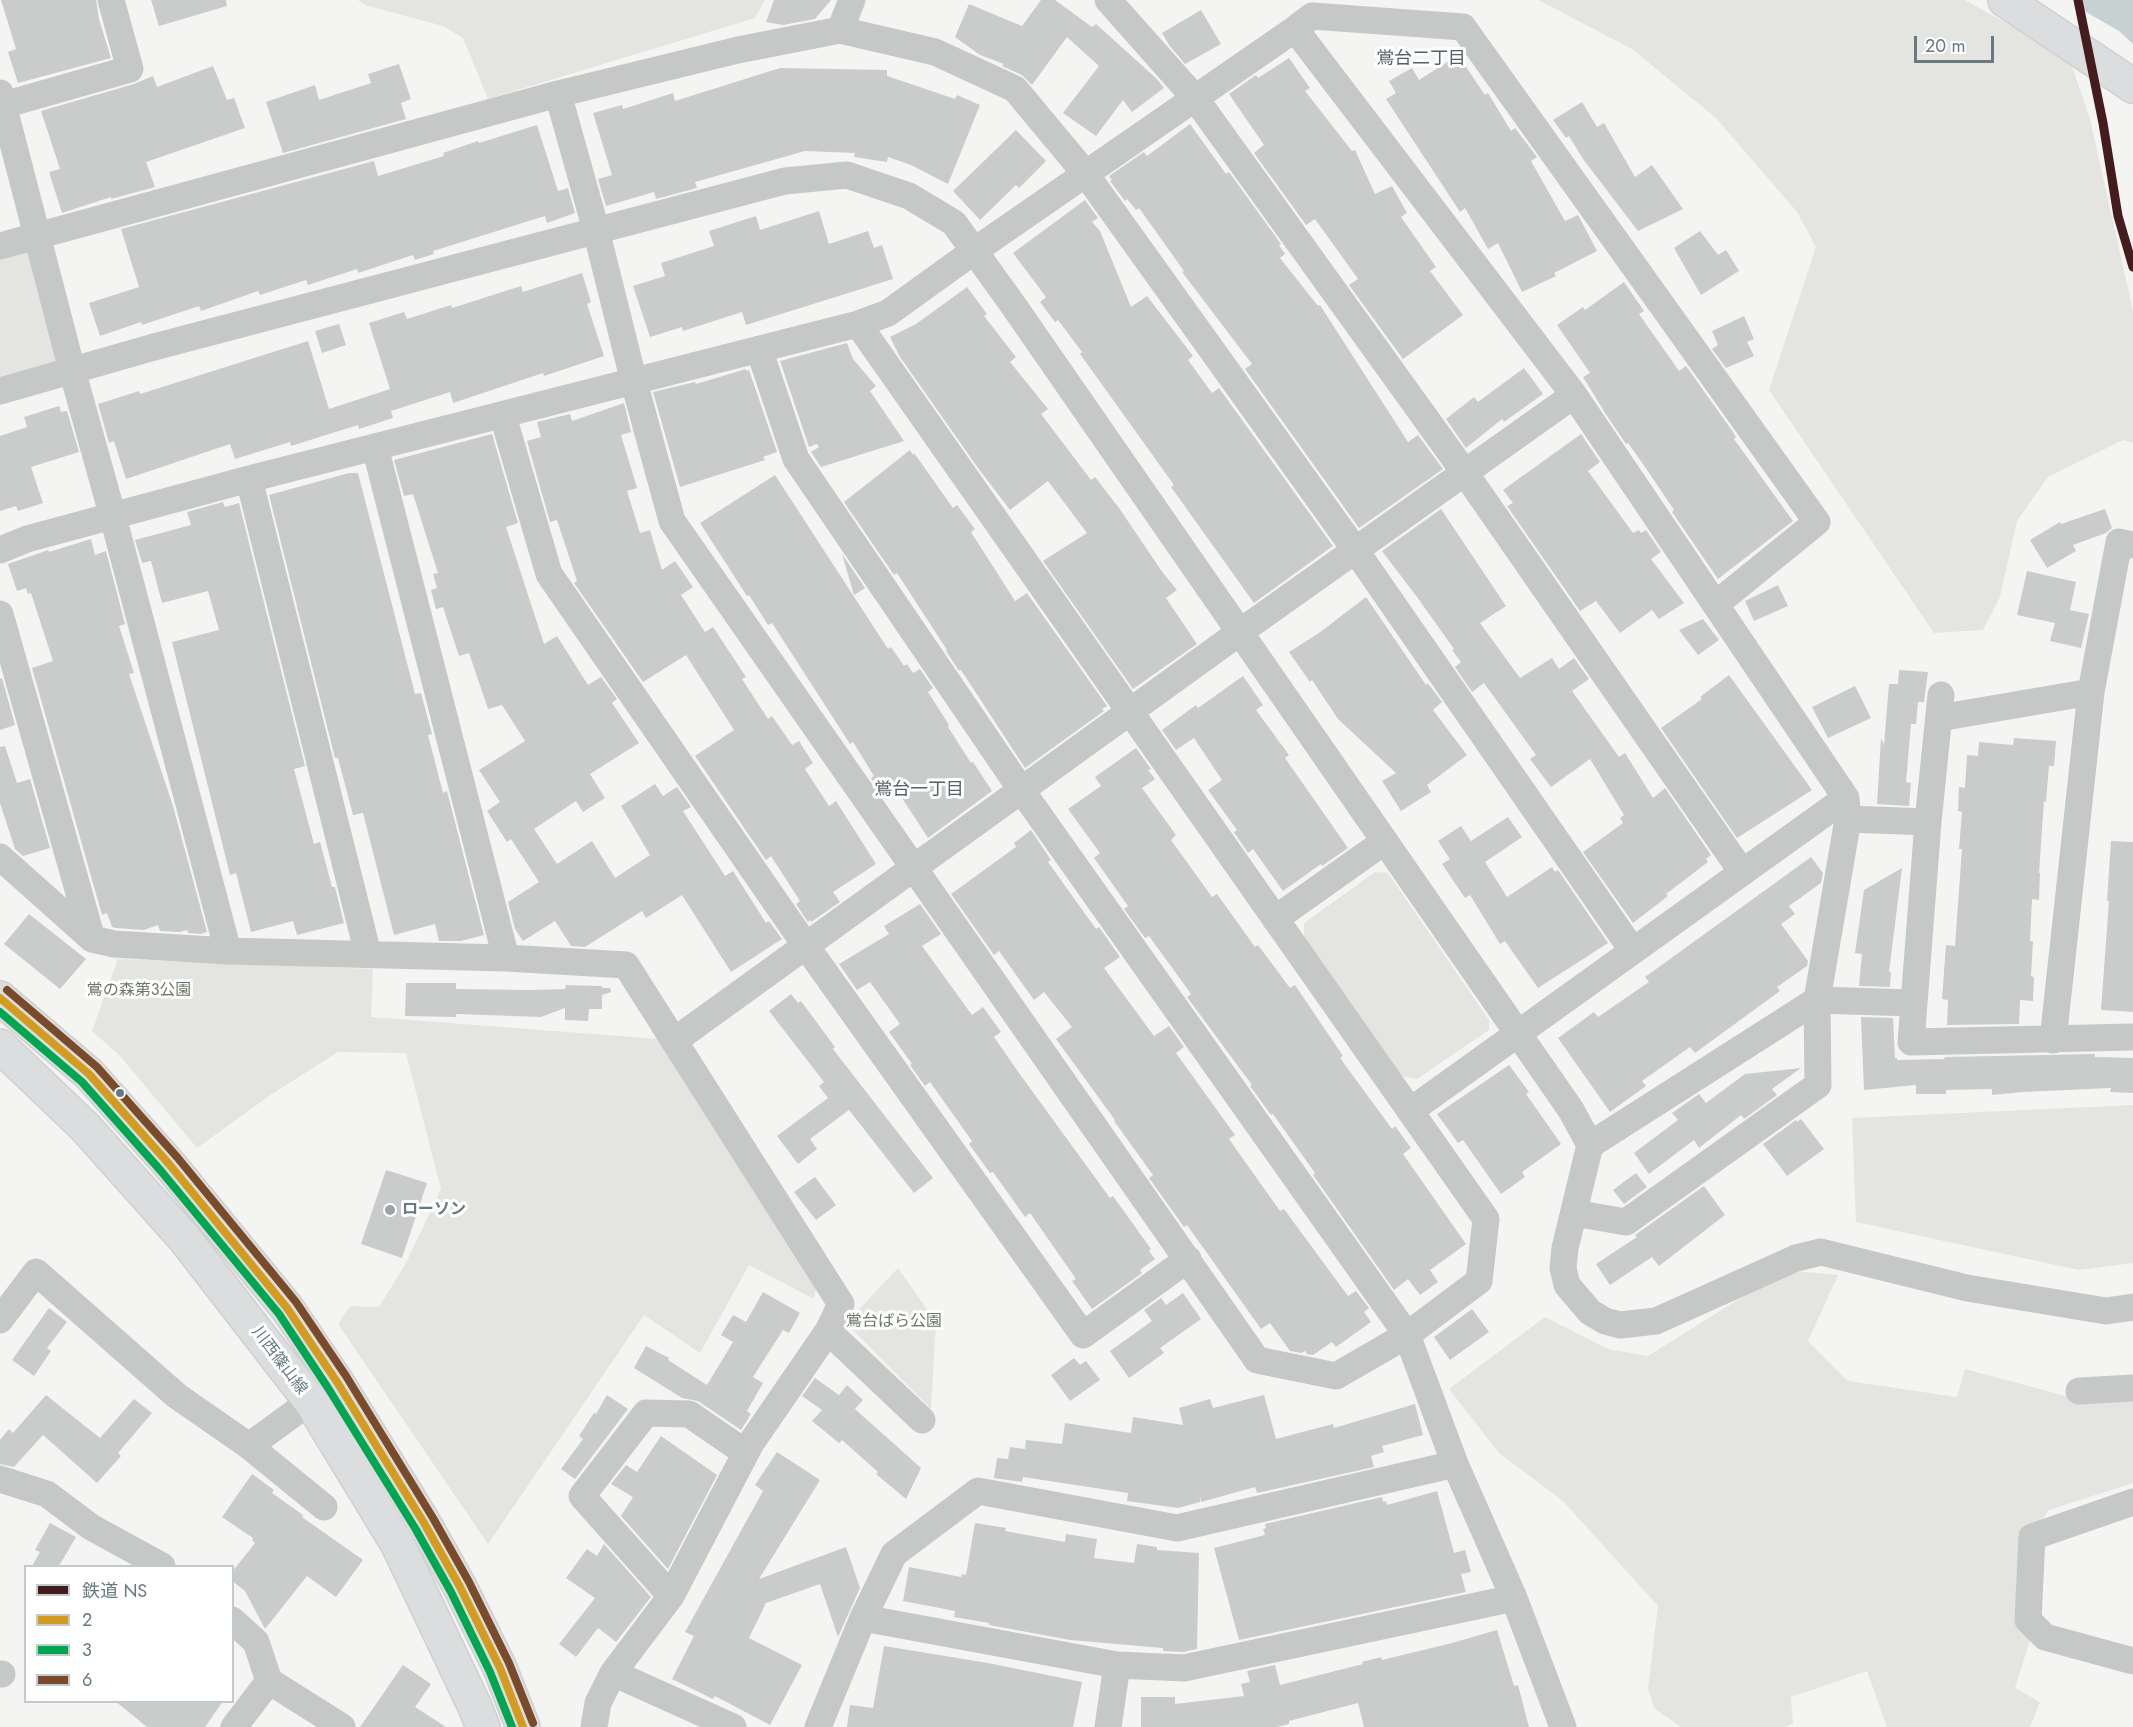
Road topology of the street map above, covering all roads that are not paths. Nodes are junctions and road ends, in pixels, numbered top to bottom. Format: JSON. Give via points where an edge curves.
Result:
{"nodes":[{"id":1,"x":111,"y":0,"type":"edge"},
{"id":2,"x":852,"y":0,"type":"edge"},
{"id":3,"x":1108,"y":0,"type":"edge"},
{"id":4,"x":2005,"y":0,"type":"edge"},
{"id":5,"x":1295,"y":29,"type":"junction"},
{"id":6,"x":840,"y":30,"type":"junction"},
{"id":7,"x":2133,"y":86,"type":"edge"},
{"id":8,"x":558,"y":94,"type":"junction"},
{"id":9,"x":1195,"y":98,"type":"junction"},
{"id":10,"x":1,"y":101,"type":"edge"},
{"id":11,"x":1085,"y":173,"type":"junction"},
{"id":12,"x":596,"y":230,"type":"junction"},
{"id":13,"x":37,"y":236,"type":"junction"},
{"id":14,"x":0,"y":246,"type":"edge"},
{"id":15,"x":974,"y":250,"type":"junction"},
{"id":16,"x":858,"y":324,"type":"junction"},
{"id":17,"x":759,"y":350,"type":"junction"},
{"id":18,"x":72,"y":370,"type":"junction"},
{"id":19,"x":634,"y":382,"type":"junction"},
{"id":20,"x":0,"y":391,"type":"edge"},
{"id":21,"x":1574,"y":395,"type":"junction"},
{"id":22,"x":503,"y":416,"type":"junction"},
{"id":23,"x":375,"y":447,"type":"junction"},
{"id":24,"x":1465,"y":473,"type":"junction"},
{"id":25,"x":249,"y":479,"type":"junction"},
{"id":26,"x":113,"y":517,"type":"junction"},
{"id":27,"x":2133,"y":545,"type":"edge"},
{"id":28,"x":0,"y":550,"type":"edge"},
{"id":29,"x":1356,"y":551,"type":"junction"},
{"id":30,"x":1716,"y":604,"type":"junction"},
{"id":31,"x":0,"y":614,"type":"edge"},
{"id":32,"x":1240,"y":632,"type":"junction"},
{"id":33,"x":2091,"y":692,"type":"junction"},
{"id":34,"x":1131,"y":712,"type":"junction"},
{"id":35,"x":1022,"y":791,"type":"junction"},
{"id":36,"x":1847,"y":809,"type":"junction"},
{"id":37,"x":1928,"y":822,"type":"junction"},
{"id":38,"x":1385,"y":841,"type":"junction"},
{"id":39,"x":0,"y":857,"type":"edge"},
{"id":40,"x":915,"y":867,"type":"junction"},
{"id":41,"x":1742,"y":872,"type":"junction"},
{"id":42,"x":1275,"y":919,"type":"junction"},
{"id":43,"x":92,"y":939,"type":"junction"},
{"id":44,"x":806,"y":946,"type":"junction"},
{"id":45,"x":228,"y":951,"type":"junction"},
{"id":46,"x":1633,"y":951,"type":"junction"},
{"id":47,"x":368,"y":954,"type":"junction"},
{"id":48,"x":506,"y":958,"type":"junction"},
{"id":49,"x":0,"y":998,"type":"edge"},
{"id":50,"x":1817,"y":1000,"type":"junction"},
{"id":51,"x":1913,"y":1003,"type":"junction"},
{"id":52,"x":1518,"y":1032,"type":"junction"},
{"id":53,"x":2133,"y":1037,"type":"edge"},
{"id":54,"x":2053,"y":1040,"type":"junction"},
{"id":55,"x":674,"y":1041,"type":"junction"},
{"id":56,"x":0,"y":1046,"type":"edge"},
{"id":57,"x":1410,"y":1111,"type":"junction"},
{"id":58,"x":1590,"y":1145,"type":"junction"},
{"id":59,"x":1574,"y":1213,"type":"junction"},
{"id":60,"x":1188,"y":1259,"type":"junction"},
{"id":61,"x":2133,"y":1307,"type":"edge"},
{"id":62,"x":0,"y":1320,"type":"edge"},
{"id":63,"x":828,"y":1331,"type":"junction"},
{"id":64,"x":1407,"y":1335,"type":"junction"},
{"id":65,"x":337,"y":1382,"type":"junction"},
{"id":66,"x":2133,"y":1388,"type":"edge"},
{"id":67,"x":2079,"y":1391,"type":"dead end"},
{"id":68,"x":311,"y":1402,"type":"junction"},
{"id":69,"x":922,"y":1420,"type":"dead end"},
{"id":70,"x":249,"y":1446,"type":"junction"},
{"id":71,"x":746,"y":1453,"type":"junction"},
{"id":72,"x":1455,"y":1464,"type":"junction"},
{"id":73,"x":0,"y":1479,"type":"edge"},
{"id":74,"x":2133,"y":1502,"type":"edge"},
{"id":75,"x":324,"y":1508,"type":"dead end"},
{"id":76,"x":160,"y":1565,"type":"edge"},
{"id":77,"x":671,"y":1596,"type":"junction"},
{"id":78,"x":1514,"y":1598,"type":"junction"},
{"id":79,"x":863,"y":1618,"type":"junction"},
{"id":80,"x":234,"y":1622,"type":"edge"},
{"id":81,"x":2133,"y":1661,"type":"edge"},
{"id":82,"x":1117,"y":1665,"type":"junction"},
{"id":83,"x":613,"y":1673,"type":"junction"},
{"id":84,"x":269,"y":1681,"type":"junction"},
{"id":85,"x":234,"y":1727,"type":"edge"},
{"id":86,"x":342,"y":1727,"type":"edge"},
{"id":87,"x":483,"y":1727,"type":"edge"},
{"id":88,"x":523,"y":1727,"type":"edge"},
{"id":89,"x":594,"y":1727,"type":"edge"},
{"id":90,"x":733,"y":1727,"type":"edge"},
{"id":91,"x":818,"y":1727,"type":"edge"},
{"id":92,"x":1108,"y":1727,"type":"edge"},
{"id":93,"x":1563,"y":1727,"type":"edge"}],
"edges":[{"from":1,"to":10,"type":"street","via":[[130,69]]},
{"from":2,"to":6,"type":"street"},
{"from":3,"to":9,"type":"street"},
{"from":4,"to":7,"type":"main road"},
{"from":5,"to":9,"type":"street"},
{"from":5,"to":21,"type":"street"},
{"from":5,"to":30,"type":"street","via":[[1312,16],[1463,27],[1817,522]]},
{"from":6,"to":8,"type":"street","via":[[738,50]]},
{"from":6,"to":11,"type":"street","via":[[935,52],[1015,89]]},
{"from":8,"to":12,"type":"street"},
{"from":8,"to":13,"type":"street"},
{"from":9,"to":11,"type":"street"},
{"from":9,"to":24,"type":"street"},
{"from":10,"to":13,"type":"street"},
{"from":11,"to":15,"type":"street"},
{"from":11,"to":29,"type":"street"},
{"from":12,"to":15,"type":"street","via":[[785,181],[847,176],[909,196],[954,223]]},
{"from":12,"to":18,"type":"street"},
{"from":12,"to":19,"type":"street"},
{"from":13,"to":14,"type":"street"},
{"from":13,"to":18,"type":"street"},
{"from":15,"to":16,"type":"street","via":[[888,313]]},
{"from":15,"to":32,"type":"street"},
{"from":16,"to":17,"type":"street"},
{"from":16,"to":34,"type":"street"},
{"from":17,"to":19,"type":"street"},
{"from":17,"to":35,"type":"street","via":[[796,459]]},
{"from":18,"to":20,"type":"street"},
{"from":18,"to":26,"type":"street"},
{"from":19,"to":22,"type":"street"},
{"from":19,"to":40,"type":"street","via":[[672,521]]},
{"from":21,"to":24,"type":"street"},
{"from":21,"to":30,"type":"street"},
{"from":22,"to":23,"type":"street"},
{"from":22,"to":44,"type":"street","via":[[549,574]]},
{"from":23,"to":25,"type":"street"},
{"from":23,"to":48,"type":"street"},
{"from":24,"to":29,"type":"street"},
{"from":24,"to":41,"type":"street"},
{"from":25,"to":26,"type":"street"},
{"from":25,"to":47,"type":"street"},
{"from":26,"to":28,"type":"street"},
{"from":26,"to":45,"type":"street"},
{"from":27,"to":33,"type":"street","via":[[2118,542]]},
{"from":29,"to":32,"type":"street"},
{"from":29,"to":46,"type":"street"},
{"from":30,"to":36,"type":"street"},
{"from":31,"to":43,"type":"street"},
{"from":32,"to":34,"type":"street"},
{"from":32,"to":38,"type":"street"},
{"from":33,"to":37,"type":"street","via":[[1940,706]]},
{"from":33,"to":54,"type":"street"},
{"from":34,"to":35,"type":"street"},
{"from":34,"to":42,"type":"street"},
{"from":35,"to":40,"type":"street"},
{"from":35,"to":64,"type":"street"},
{"from":36,"to":37,"type":"street"},
{"from":36,"to":41,"type":"street"},
{"from":36,"to":50,"type":"street"},
{"from":37,"to":51,"type":"street"},
{"from":38,"to":42,"type":"street"},
{"from":38,"to":52,"type":"street"},
{"from":39,"to":43,"type":"street"},
{"from":40,"to":44,"type":"street"},
{"from":40,"to":60,"type":"street"},
{"from":41,"to":46,"type":"street"},
{"from":42,"to":57,"type":"street"},
{"from":43,"to":45,"type":"street","via":[[114,944]]},
{"from":44,"to":55,"type":"street"},
{"from":44,"to":60,"type":"street","via":[[1083,1335]]},
{"from":45,"to":47,"type":"street"},
{"from":46,"to":52,"type":"street"},
{"from":47,"to":48,"type":"street"},
{"from":48,"to":55,"type":"street","via":[[626,965]]},
{"from":49,"to":65,"type":"main road","name":"川西篠山線","via":[[89,1074],[169,1164],[287,1308]]},
{"from":50,"to":51,"type":"street"},
{"from":50,"to":58,"type":"street"},
{"from":50,"to":59,"type":"street","via":[[1818,1085],[1626,1222]]},
{"from":51,"to":54,"type":"street","via":[[1911,1042]]},
{"from":52,"to":57,"type":"street"},
{"from":52,"to":58,"type":"street"},
{"from":53,"to":54,"type":"street"},
{"from":55,"to":63,"type":"street","via":[[841,1304]]},
{"from":56,"to":68,"type":"main road","name":"川西篠山線","via":[[85,1127],[184,1238]]},
{"from":57,"to":64,"type":"street","via":[[1486,1219],[1479,1281]]},
{"from":58,"to":59,"type":"street"},
{"from":59,"to":61,"type":"street","via":[[1564,1277],[1590,1312],[1620,1325],[1656,1321],[1796,1258],[1821,1252],[1967,1288],[2106,1311]]},
{"from":60,"to":64,"type":"street","via":[[1257,1360],[1336,1376]]},
{"from":62,"to":70,"type":"street","via":[[36,1272],[177,1396]]},
{"from":63,"to":69,"type":"street"},
{"from":63,"to":71,"type":"street"},
{"from":64,"to":72,"type":"street"},
{"from":65,"to":68,"type":"street"},
{"from":65,"to":88,"type":"main road","name":"川西篠山線","via":[[460,1587],[500,1668]]},
{"from":66,"to":67,"type":"street"},
{"from":68,"to":70,"type":"street"},
{"from":68,"to":87,"type":"main road","name":"川西篠山線","via":[[398,1545]]},
{"from":70,"to":75,"type":"street"},
{"from":71,"to":77,"type":"street"},
{"from":71,"to":77,"type":"street","via":[[689,1414],[646,1413],[582,1496]]},
{"from":72,"to":78,"type":"street"},
{"from":72,"to":79,"type":"street","via":[[1177,1528],[978,1491],[894,1554]]},
{"from":73,"to":76,"type":"street","via":[[47,1494],[92,1527]]},
{"from":74,"to":81,"type":"street","via":[[2032,1538],[2028,1620],[2045,1637]]},
{"from":77,"to":83,"type":"street"},
{"from":78,"to":82,"type":"street","via":[[1184,1668]]},
{"from":78,"to":93,"type":"street"},
{"from":79,"to":82,"type":"street"},
{"from":79,"to":91,"type":"street"},
{"from":80,"to":84,"type":"street","via":[[256,1642]]},
{"from":82,"to":92,"type":"street"},
{"from":83,"to":89,"type":"street","via":[[598,1703]]},
{"from":83,"to":90,"type":"street"},
{"from":84,"to":85,"type":"street"},
{"from":84,"to":86,"type":"street"}]}
